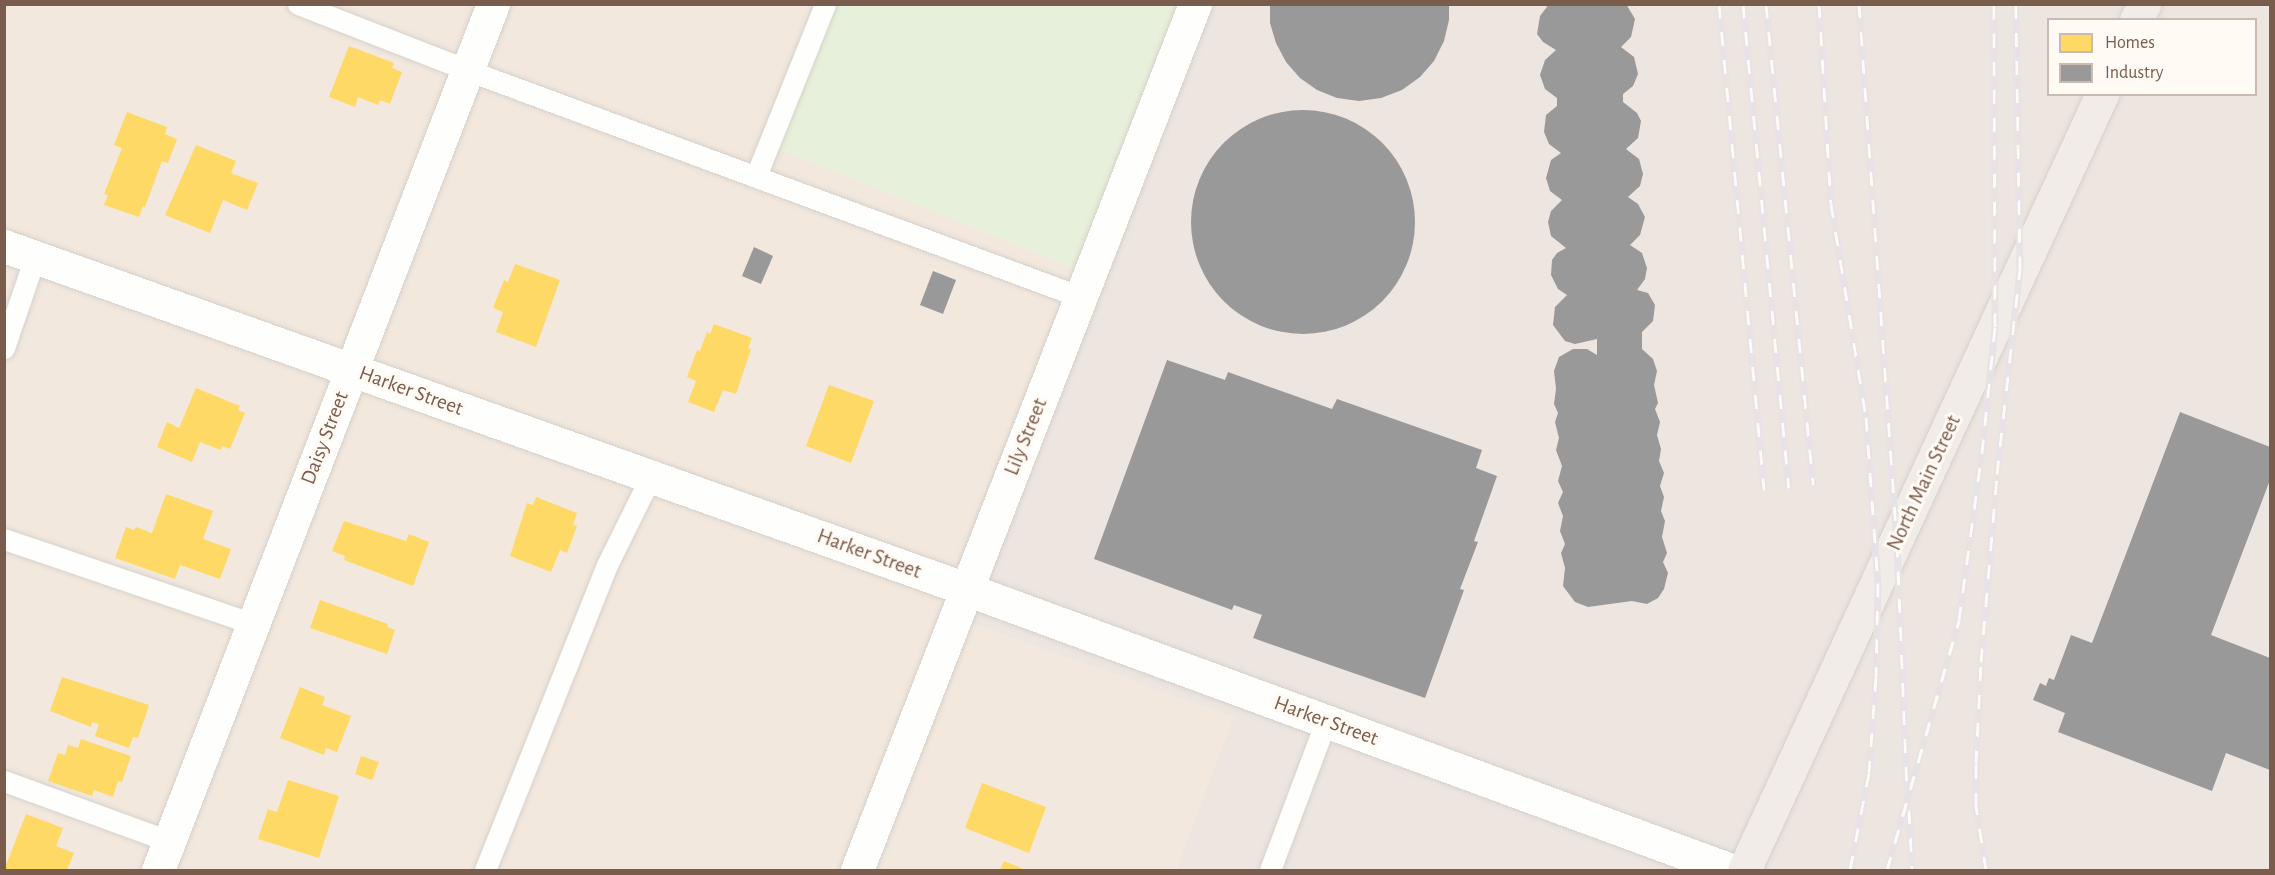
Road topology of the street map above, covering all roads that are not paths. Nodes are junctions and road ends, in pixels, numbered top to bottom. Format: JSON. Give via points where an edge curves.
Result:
{"nodes":[{"id":1,"x":298,"y":4,"type":"edge"},
{"id":2,"x":493,"y":4,"type":"edge"},
{"id":3,"x":825,"y":4,"type":"edge"},
{"id":4,"x":1195,"y":4,"type":"edge"},
{"id":5,"x":2144,"y":4,"type":"edge"},
{"id":6,"x":2137,"y":18,"type":"edge"},
{"id":7,"x":467,"y":70,"type":"junction"},
{"id":8,"x":2101,"y":96,"type":"edge"},
{"id":9,"x":756,"y":177,"type":"junction"},
{"id":10,"x":4,"y":246,"type":"edge"},
{"id":11,"x":35,"y":256,"type":"junction"},
{"id":12,"x":1081,"y":297,"type":"junction"},
{"id":13,"x":4,"y":348,"type":"edge"},
{"id":14,"x":352,"y":369,"type":"junction"},
{"id":15,"x":651,"y":476,"type":"junction"},
{"id":16,"x":4,"y":539,"type":"edge"},
{"id":17,"x":966,"y":589,"type":"junction"},
{"id":18,"x":253,"y":624,"type":"junction"},
{"id":19,"x":1326,"y":721,"type":"junction"},
{"id":20,"x":4,"y":781,"type":"edge"},
{"id":21,"x":164,"y":856,"type":"edge"},
{"id":22,"x":485,"y":870,"type":"edge"},
{"id":23,"x":857,"y":870,"type":"edge"},
{"id":24,"x":1270,"y":870,"type":"edge"},
{"id":25,"x":1731,"y":870,"type":"edge"},
{"id":26,"x":1744,"y":870,"type":"edge"}],
"edges":[{"from":1,"to":7,"type":"lane"},
{"from":2,"to":7,"type":"street","name":"Daisy Street"},
{"from":3,"to":9,"type":"lane"},
{"from":4,"to":12,"type":"street","name":"Lily Street"},
{"from":5,"to":6,"type":"highway"},
{"from":7,"to":9,"type":"lane"},
{"from":7,"to":14,"type":"street","name":"Daisy Street"},
{"from":8,"to":26,"type":"highway","name":"North Main Street"},
{"from":9,"to":12,"type":"lane"},
{"from":10,"to":11,"type":"street","name":"Harker Street"},
{"from":11,"to":13,"type":"lane"},
{"from":11,"to":14,"type":"street","name":"Harker Street"},
{"from":12,"to":17,"type":"street","name":"Lily Street"},
{"from":14,"to":15,"type":"street","name":"Harker Street"},
{"from":14,"to":18,"type":"street","name":"Daisy Street"},
{"from":15,"to":17,"type":"street","name":"Harker Street"},
{"from":15,"to":22,"type":"lane","via":[[607,565]]},
{"from":16,"to":18,"type":"lane"},
{"from":17,"to":19,"type":"street","name":"Harker Street"},
{"from":17,"to":23,"type":"street","name":"Lily Street"},
{"from":18,"to":21,"type":"street","name":"Daisy Street"},
{"from":19,"to":24,"type":"lane"},
{"from":19,"to":25,"type":"street","name":"Harker Street"},
{"from":20,"to":21,"type":"lane"}]}
